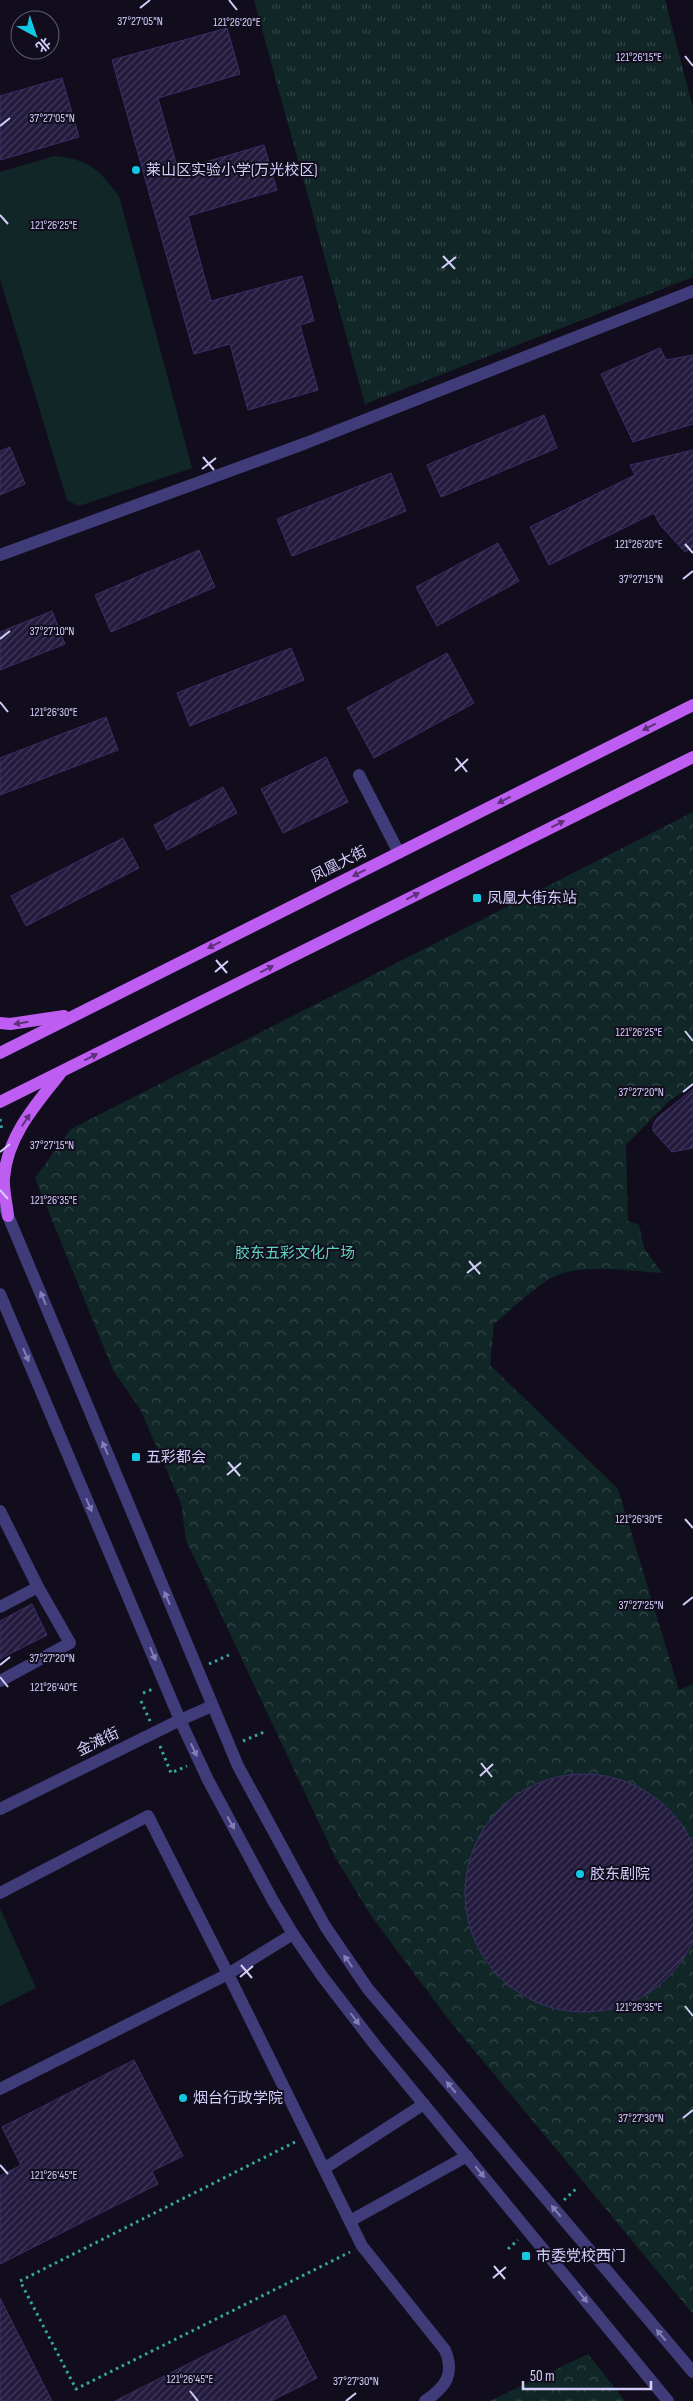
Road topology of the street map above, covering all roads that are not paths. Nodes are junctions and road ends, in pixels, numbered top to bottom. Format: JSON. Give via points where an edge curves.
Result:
{"nodes":[{"id":1,"x":693,"y":291,"type":"edge"},
{"id":2,"x":0,"y":555,"type":"edge"},
{"id":3,"x":693,"y":705,"type":"edge"},
{"id":4,"x":693,"y":757,"type":"edge"},
{"id":5,"x":358,"y":775,"type":"dead end"},
{"id":6,"x":399,"y":853,"type":"junction"},
{"id":7,"x":77,"y":1014,"type":"junction"},
{"id":8,"x":0,"y":1023,"type":"edge"},
{"id":9,"x":0,"y":1053,"type":"edge"},
{"id":10,"x":62,"y":1071,"type":"junction"},
{"id":11,"x":0,"y":1102,"type":"edge"},
{"id":12,"x":0,"y":1196,"type":"edge"},
{"id":13,"x":8,"y":1216,"type":"junction"},
{"id":14,"x":0,"y":1294,"type":"edge"},
{"id":15,"x":0,"y":1510,"type":"edge"},
{"id":16,"x":38,"y":1587,"type":"junction"},
{"id":17,"x":0,"y":1607,"type":"edge"},
{"id":18,"x":0,"y":1681,"type":"edge"},
{"id":19,"x":212,"y":1706,"type":"junction"},
{"id":20,"x":180,"y":1720,"type":"junction"},
{"id":21,"x":0,"y":1809,"type":"edge"},
{"id":22,"x":0,"y":1892,"type":"edge"},
{"id":23,"x":293,"y":1934,"type":"junction"},
{"id":24,"x":228,"y":1974,"type":"junction"},
{"id":25,"x":0,"y":2089,"type":"edge"},
{"id":26,"x":424,"y":2104,"type":"junction"},
{"id":27,"x":467,"y":2156,"type":"junction"},
{"id":28,"x":325,"y":2168,"type":"junction"},
{"id":29,"x":350,"y":2221,"type":"junction"},
{"id":30,"x":693,"y":2372,"type":"edge"},
{"id":31,"x":425,"y":2401,"type":"edge"},
{"id":32,"x":668,"y":2401,"type":"edge"}],
"edges":[{"from":1,"to":2,"type":"street","via":[[306,443]]},
{"from":3,"to":6,"type":"main road","name":"凤凰大街","one_way":true},
{"from":10,"to":4,"type":"main road","one_way":true},
{"from":5,"to":6,"type":"street"},
{"from":6,"to":7,"type":"main road","name":"凤凰大街","one_way":true},
{"from":7,"to":8,"type":"main road","one_way":true},
{"from":7,"to":9,"type":"main road","name":"凤凰大街"},
{"from":10,"to":11,"type":"main road"},
{"from":13,"to":10,"type":"main road","one_way":true,"via":[[4,1179],[8,1158],[17,1134]]},
{"from":12,"to":13,"type":"street"},
{"from":19,"to":13,"type":"street","one_way":true},
{"from":14,"to":20,"type":"street","one_way":true},
{"from":15,"to":16,"type":"street"},
{"from":16,"to":17,"type":"street"},
{"from":16,"to":18,"type":"street","via":[[70,1643]]},
{"from":19,"to":20,"type":"street","name":"金滩街"},
{"from":30,"to":19,"type":"street","one_way":true,"via":[[368,1989],[344,1956],[295,1873]]},
{"from":20,"to":21,"type":"street","name":"金滩街"},
{"from":20,"to":23,"type":"street","one_way":true,"via":[[208,1780]]},
{"from":22,"to":24,"type":"street","via":[[148,1816]]},
{"from":23,"to":24,"type":"street"},
{"from":23,"to":26,"type":"street","one_way":true,"via":[[375,2045]]},
{"from":24,"to":25,"type":"street"},
{"from":24,"to":28,"type":"street"},
{"from":26,"to":27,"type":"street"},
{"from":26,"to":28,"type":"street"},
{"from":27,"to":29,"type":"street"},
{"from":27,"to":32,"type":"street","one_way":true},
{"from":28,"to":29,"type":"street"},
{"from":29,"to":31,"type":"street","via":[[362,2246],[440,2343],[448,2358],[450,2367],[446,2381]]}]}
